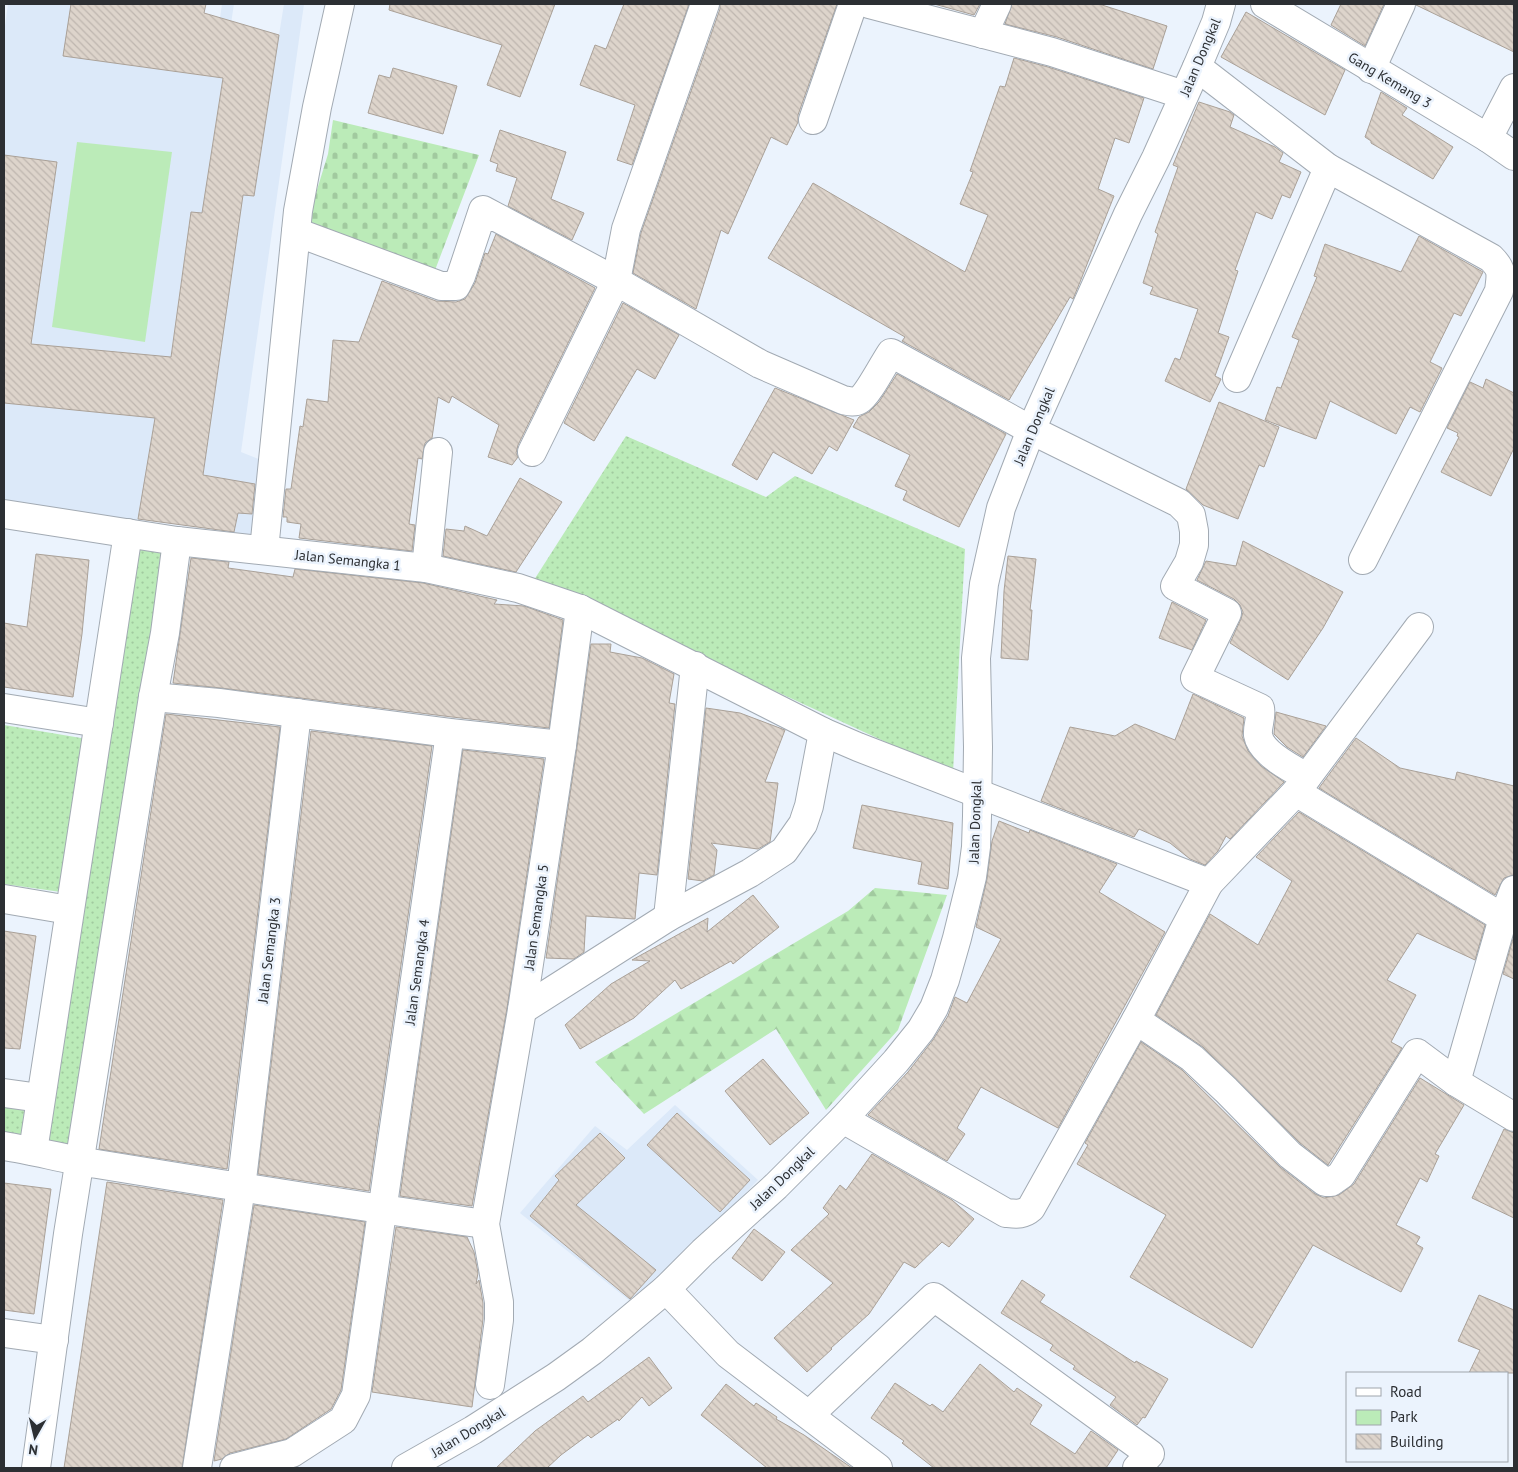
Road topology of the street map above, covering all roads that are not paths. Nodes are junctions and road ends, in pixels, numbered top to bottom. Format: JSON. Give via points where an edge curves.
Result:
{"nodes":[{"id":1,"x":340,"y":4,"type":"edge"},
{"id":2,"x":705,"y":4,"type":"edge"},
{"id":3,"x":853,"y":4,"type":"edge"},
{"id":4,"x":869,"y":4,"type":"edge"},
{"id":5,"x":997,"y":4,"type":"edge"},
{"id":6,"x":1221,"y":4,"type":"edge"},
{"id":7,"x":1266,"y":4,"type":"edge"},
{"id":8,"x":1401,"y":4,"type":"edge"},
{"id":9,"x":983,"y":34,"type":"junction"},
{"id":10,"x":1197,"y":68,"type":"junction"},
{"id":11,"x":1371,"y":69,"type":"junction"},
{"id":12,"x":1514,"y":88,"type":"edge"},
{"id":13,"x":1184,"y":95,"type":"junction"},
{"id":14,"x":813,"y":120,"type":"dead end"},
{"id":15,"x":1488,"y":138,"type":"junction"},
{"id":16,"x":1514,"y":156,"type":"edge"},
{"id":17,"x":1328,"y":168,"type":"junction"},
{"id":18,"x":296,"y":232,"type":"junction"},
{"id":19,"x":616,"y":281,"type":"junction"},
{"id":20,"x":1236,"y":378,"type":"dead end"},
{"id":21,"x":1031,"y":430,"type":"junction"},
{"id":22,"x":438,"y":452,"type":"dead end"},
{"id":23,"x":532,"y":452,"type":"dead end"},
{"id":24,"x":4,"y":514,"type":"edge"},
{"id":25,"x":128,"y":533,"type":"junction"},
{"id":26,"x":177,"y":541,"type":"junction"},
{"id":27,"x":264,"y":550,"type":"junction"},
{"id":28,"x":1363,"y":560,"type":"dead end"},
{"id":29,"x":426,"y":568,"type":"junction"},
{"id":30,"x":580,"y":609,"type":"junction"},
{"id":31,"x":1419,"y":627,"type":"dead end"},
{"id":32,"x":695,"y":666,"type":"junction"},
{"id":33,"x":153,"y":697,"type":"junction"},
{"id":34,"x":4,"y":708,"type":"edge"},
{"id":35,"x":297,"y":713,"type":"junction"},
{"id":36,"x":98,"y":723,"type":"junction"},
{"id":37,"x":823,"y":732,"type":"junction"},
{"id":38,"x":450,"y":734,"type":"junction"},
{"id":39,"x":562,"y":745,"type":"junction"},
{"id":40,"x":1302,"y":784,"type":"junction"},
{"id":41,"x":976,"y":794,"type":"junction"},
{"id":42,"x":1210,"y":883,"type":"junction"},
{"id":43,"x":1514,"y":890,"type":"edge"},
{"id":44,"x":4,"y":899,"type":"edge"},
{"id":45,"x":70,"y":910,"type":"junction"},
{"id":46,"x":668,"y":917,"type":"junction"},
{"id":47,"x":1504,"y":918,"type":"junction"},
{"id":48,"x":522,"y":1010,"type":"junction"},
{"id":49,"x":1136,"y":1020,"type":"junction"},
{"id":50,"x":1456,"y":1082,"type":"junction"},
{"id":51,"x":4,"y":1093,"type":"edge"},
{"id":52,"x":40,"y":1098,"type":"junction"},
{"id":53,"x":1514,"y":1117,"type":"edge"},
{"id":54,"x":843,"y":1118,"type":"junction"},
{"id":55,"x":4,"y":1146,"type":"edge"},
{"id":56,"x":33,"y":1151,"type":"junction"},
{"id":57,"x":80,"y":1161,"type":"junction"},
{"id":58,"x":241,"y":1188,"type":"junction"},
{"id":59,"x":383,"y":1210,"type":"junction"},
{"id":60,"x":485,"y":1224,"type":"junction"},
{"id":61,"x":666,"y":1289,"type":"junction"},
{"id":62,"x":4,"y":1333,"type":"edge"},
{"id":63,"x":54,"y":1340,"type":"junction"},
{"id":64,"x":490,"y":1385,"type":"dead end"},
{"id":65,"x":808,"y":1415,"type":"junction"},
{"id":66,"x":36,"y":1468,"type":"edge"},
{"id":67,"x":197,"y":1468,"type":"edge"},
{"id":68,"x":234,"y":1468,"type":"edge"},
{"id":69,"x":406,"y":1468,"type":"edge"},
{"id":70,"x":876,"y":1468,"type":"edge"},
{"id":71,"x":1137,"y":1468,"type":"edge"}],
"edges":[{"from":1,"to":18,"type":"street","via":[[317,106]]},
{"from":2,"to":19,"type":"street","via":[[626,229]]},
{"from":3,"to":14,"type":"street"},
{"from":4,"to":9,"type":"street"},
{"from":5,"to":9,"type":"street"},
{"from":6,"to":10,"type":"street","name":"Jalan Dongkal"},
{"from":7,"to":11,"type":"street","name":"Gang Kemang 3"},
{"from":8,"to":11,"type":"street"},
{"from":9,"to":13,"type":"street","via":[[1052,52]]},
{"from":10,"to":13,"type":"street","name":"Jalan Dongkal"},
{"from":10,"to":17,"type":"street"},
{"from":11,"to":15,"type":"street","name":"Gang Kemang 3"},
{"from":12,"to":15,"type":"street"},
{"from":13,"to":21,"type":"street","name":"Jalan Dongkal"},
{"from":15,"to":16,"type":"street","name":"Gang Kemang 3"},
{"from":17,"to":20,"type":"street"},
{"from":17,"to":28,"type":"street","via":[[1491,258],[1501,274],[1499,291]]},
{"from":18,"to":19,"type":"street","via":[[441,286],[456,286],[483,210]]},
{"from":18,"to":27,"type":"street"},
{"from":19,"to":21,"type":"street","via":[[760,364],[843,400],[858,401],[864,396],[891,353]]},
{"from":19,"to":23,"type":"street"},
{"from":21,"to":40,"type":"street","via":[[1154,489],[1179,503],[1191,515],[1194,545],[1189,562],[1175,586],[1227,613],[1195,678],[1260,708],[1258,733],[1263,747]]},
{"from":21,"to":41,"type":"street","name":"Jalan Dongkal","via":[[1001,508],[984,584],[976,658]]},
{"from":22,"to":29,"type":"street"},
{"from":24,"to":25,"type":"street","name":"Jalan Semangka 1"},
{"from":25,"to":26,"type":"street","name":"Jalan Semangka 1"},
{"from":25,"to":36,"type":"street"},
{"from":26,"to":27,"type":"street","name":"Jalan Semangka 1"},
{"from":26,"to":33,"type":"street"},
{"from":27,"to":29,"type":"street","name":"Jalan Semangka 1"},
{"from":29,"to":30,"type":"street","name":"Jalan Semangka 1","via":[[518,588]]},
{"from":30,"to":32,"type":"street","name":"Jalan Semangka 1"},
{"from":30,"to":39,"type":"street","name":"Jalan Semangka 5"},
{"from":31,"to":40,"type":"street"},
{"from":32,"to":37,"type":"street","name":"Jalan Semangka 1"},
{"from":32,"to":46,"type":"street"},
{"from":33,"to":35,"type":"street"},
{"from":33,"to":57,"type":"street"},
{"from":34,"to":36,"type":"street"},
{"from":35,"to":38,"type":"street"},
{"from":35,"to":58,"type":"street","name":"Jalan Semangka 3"},
{"from":36,"to":45,"type":"street"},
{"from":37,"to":41,"type":"street","name":"Jalan Semangka 1"},
{"from":37,"to":46,"type":"street","via":[[809,806],[803,824],[784,851]]},
{"from":38,"to":39,"type":"street"},
{"from":38,"to":59,"type":"street","name":"Jalan Semangka 4"},
{"from":39,"to":48,"type":"street","name":"Jalan Semangka 5"},
{"from":40,"to":42,"type":"street"},
{"from":40,"to":47,"type":"street"},
{"from":41,"to":42,"type":"street","name":"Jalan Semangka 1"},
{"from":41,"to":54,"type":"street","name":"Jalan Dongkal","via":[[976,847],[972,877],[957,938],[934,1008],[896,1061]]},
{"from":42,"to":49,"type":"street"},
{"from":43,"to":47,"type":"street"},
{"from":44,"to":45,"type":"street"},
{"from":45,"to":52,"type":"street"},
{"from":46,"to":48,"type":"street"},
{"from":47,"to":50,"type":"street"},
{"from":48,"to":60,"type":"street","name":"Jalan Semangka 5"},
{"from":49,"to":50,"type":"street","via":[[1192,1058],[1290,1155],[1325,1182],[1341,1175],[1417,1053]]},
{"from":49,"to":54,"type":"street","via":[[1031,1208],[1022,1214],[1006,1213]]},
{"from":50,"to":53,"type":"street"},
{"from":51,"to":52,"type":"street"},
{"from":52,"to":56,"type":"street"},
{"from":54,"to":61,"type":"street","name":"Jalan Dongkal"},
{"from":55,"to":56,"type":"street"},
{"from":56,"to":57,"type":"street"},
{"from":57,"to":58,"type":"street"},
{"from":57,"to":63,"type":"street"},
{"from":58,"to":59,"type":"street"},
{"from":58,"to":67,"type":"street","name":"Jalan Semangka 3"},
{"from":59,"to":60,"type":"street"},
{"from":59,"to":68,"type":"street","name":"Jalan Semangka 4","via":[[356,1395],[343,1420],[292,1452]]},
{"from":60,"to":64,"type":"street","name":"Jalan Semangka 5","via":[[499,1302]]},
{"from":61,"to":65,"type":"street","via":[[728,1354]]},
{"from":61,"to":69,"type":"street","name":"Jalan Dongkal","via":[[556,1377]]},
{"from":62,"to":63,"type":"street"},
{"from":63,"to":66,"type":"street"},
{"from":65,"to":70,"type":"street"},
{"from":65,"to":71,"type":"street","via":[[934,1297],[1150,1454]]}]}
